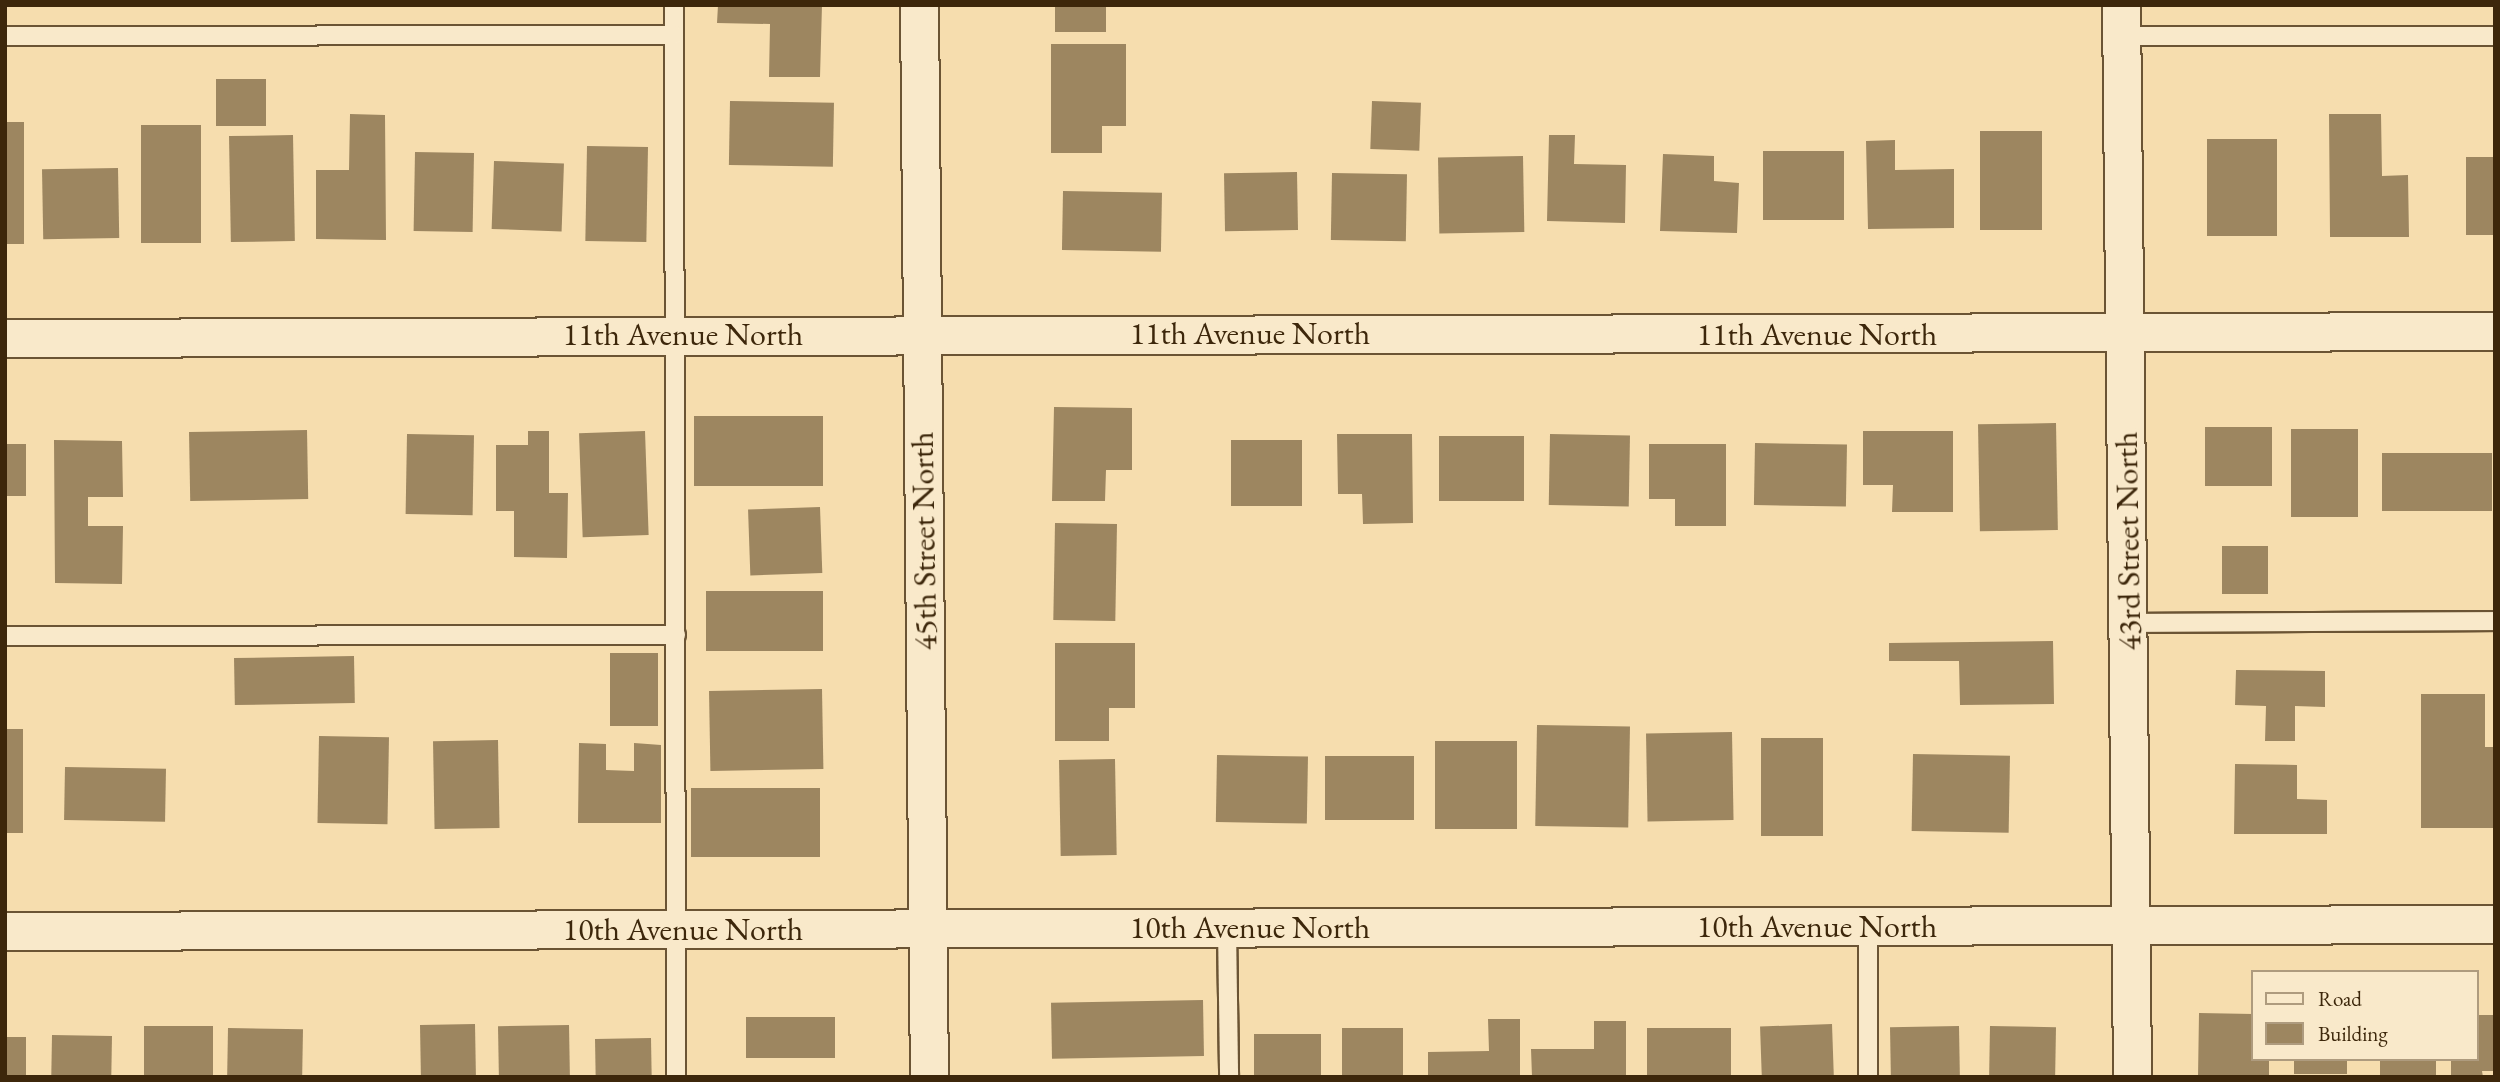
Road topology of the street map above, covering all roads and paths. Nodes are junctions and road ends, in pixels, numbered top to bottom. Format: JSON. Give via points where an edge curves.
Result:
{"nodes":[{"id":1,"x":674,"y":5,"type":"edge"},
{"id":2,"x":919,"y":5,"type":"edge"},
{"id":3,"x":2121,"y":20,"type":"edge"},
{"id":4,"x":674,"y":35,"type":"junction"},
{"id":5,"x":5,"y":36,"type":"edge"},
{"id":6,"x":2495,"y":36,"type":"edge"},
{"id":7,"x":2495,"y":331,"type":"edge"},
{"id":8,"x":922,"y":332,"type":"junction"},
{"id":9,"x":675,"y":334,"type":"junction"},
{"id":10,"x":2124,"y":335,"type":"junction"},
{"id":11,"x":5,"y":338,"type":"edge"},
{"id":12,"x":2495,"y":621,"type":"edge"},
{"id":13,"x":2129,"y":623,"type":"junction"},
{"id":14,"x":676,"y":635,"type":"junction"},
{"id":15,"x":5,"y":636,"type":"edge"},
{"id":16,"x":2495,"y":924,"type":"edge"},
{"id":17,"x":2134,"y":925,"type":"junction"},
{"id":18,"x":1868,"y":926,"type":"junction"},
{"id":19,"x":928,"y":928,"type":"junction"},
{"id":20,"x":1227,"y":928,"type":"junction"},
{"id":21,"x":678,"y":929,"type":"junction"},
{"id":22,"x":5,"y":931,"type":"edge"},
{"id":23,"x":676,"y":1077,"type":"edge"},
{"id":24,"x":929,"y":1077,"type":"edge"},
{"id":25,"x":1229,"y":1077,"type":"edge"},
{"id":26,"x":1868,"y":1077,"type":"edge"},
{"id":27,"x":2132,"y":1077,"type":"edge"}],
"edges":[{"from":1,"to":4,"type":"lane"},
{"from":2,"to":8,"type":"street","name":"45th Street North"},
{"from":3,"to":6,"type":"lane"},
{"from":3,"to":10,"type":"street","name":"43rd Street North"},
{"from":4,"to":5,"type":"lane"},
{"from":4,"to":9,"type":"lane"},
{"from":7,"to":10,"type":"street","name":"11th Avenue North"},
{"from":8,"to":9,"type":"street","name":"11th Avenue North"},
{"from":8,"to":10,"type":"street","name":"11th Avenue North"},
{"from":8,"to":19,"type":"street","name":"45th Street North"},
{"from":9,"to":11,"type":"street","name":"11th Avenue North"},
{"from":9,"to":14,"type":"lane"},
{"from":10,"to":13,"type":"street","name":"43rd Street North"},
{"from":12,"to":13,"type":"lane"},
{"from":13,"to":17,"type":"street","name":"43rd Street North"},
{"from":14,"to":15,"type":"lane"},
{"from":14,"to":21,"type":"lane"},
{"from":16,"to":17,"type":"street","name":"10th Avenue North"},
{"from":17,"to":18,"type":"street","name":"10th Avenue North"},
{"from":17,"to":27,"type":"street","name":"43rd Street North"},
{"from":18,"to":20,"type":"street","name":"10th Avenue North"},
{"from":18,"to":26,"type":"lane"},
{"from":19,"to":20,"type":"street","name":"10th Avenue North"},
{"from":19,"to":21,"type":"street","name":"10th Avenue North"},
{"from":19,"to":24,"type":"street","name":"45th Street North"},
{"from":20,"to":25,"type":"lane"},
{"from":21,"to":22,"type":"street","name":"10th Avenue North"},
{"from":21,"to":23,"type":"lane"}]}
